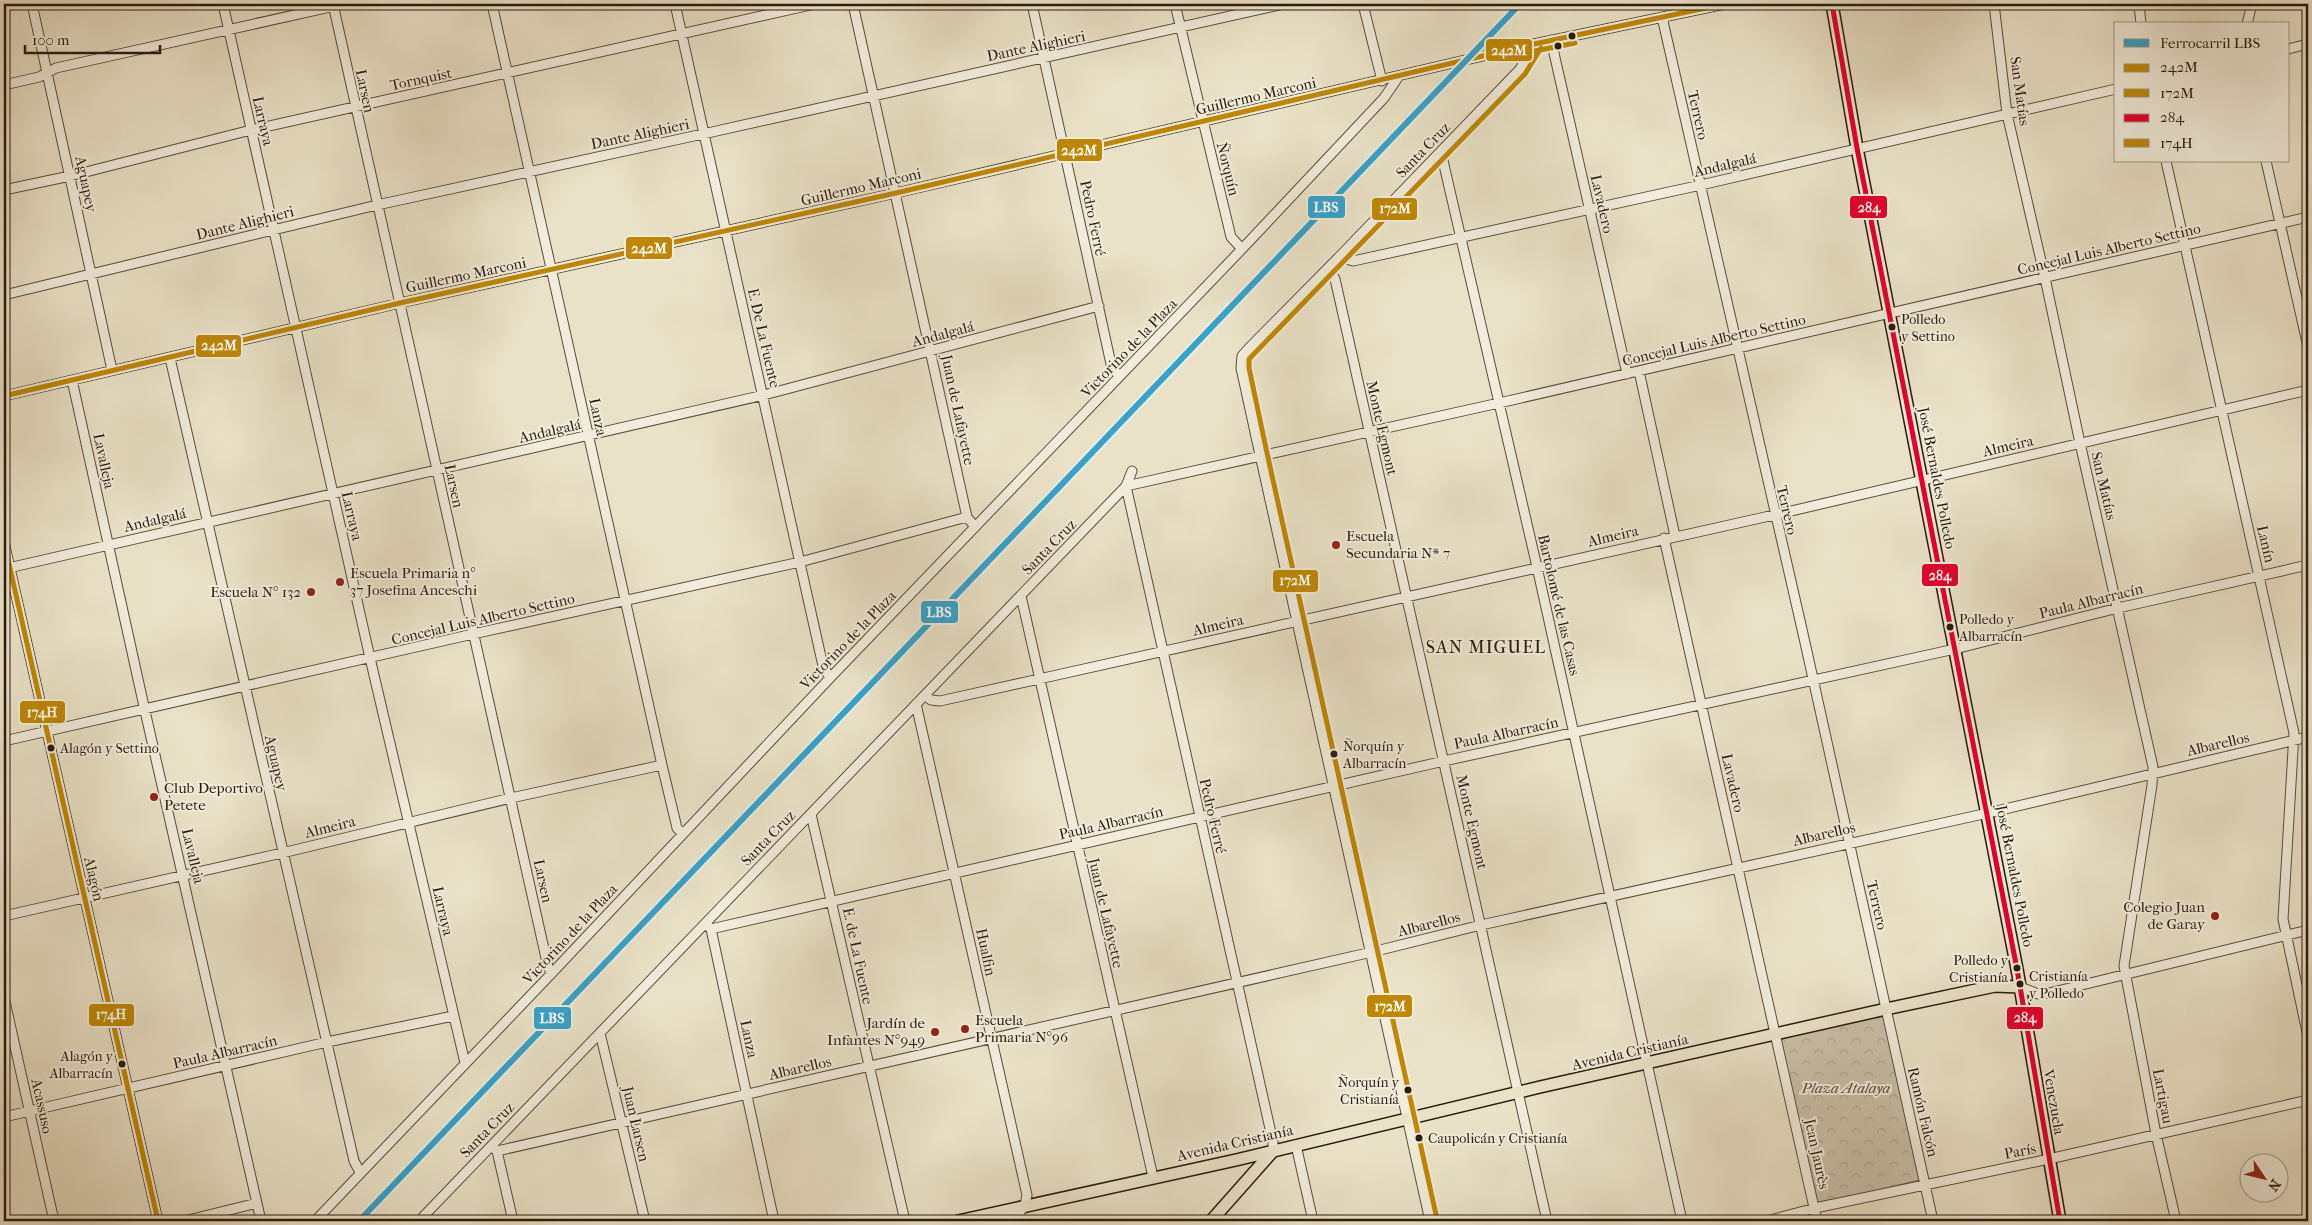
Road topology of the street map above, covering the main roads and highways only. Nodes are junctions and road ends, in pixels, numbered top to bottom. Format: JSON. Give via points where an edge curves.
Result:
{"nodes":[{"id":1,"x":1832,"y":4,"type":"edge"},
{"id":2,"x":2020,"y":988,"type":"junction"},
{"id":3,"x":1273,"y":1151,"type":"junction"},
{"id":4,"x":958,"y":1221,"type":"edge"},
{"id":5,"x":1211,"y":1221,"type":"edge"},
{"id":6,"x":2060,"y":1221,"type":"edge"}],
"edges":[{"from":1,"to":2,"type":"main road","name":"José Bernaldes Polledo"},
{"from":2,"to":3,"type":"main road","name":"Avenida Cristianía","via":[[1996,986],[1886,1009]]},
{"from":2,"to":6,"type":"main road","name":"Venezuela"},
{"from":3,"to":4,"type":"main road","name":"Avenida Cristianía"},
{"from":3,"to":5,"type":"main road"}]}
